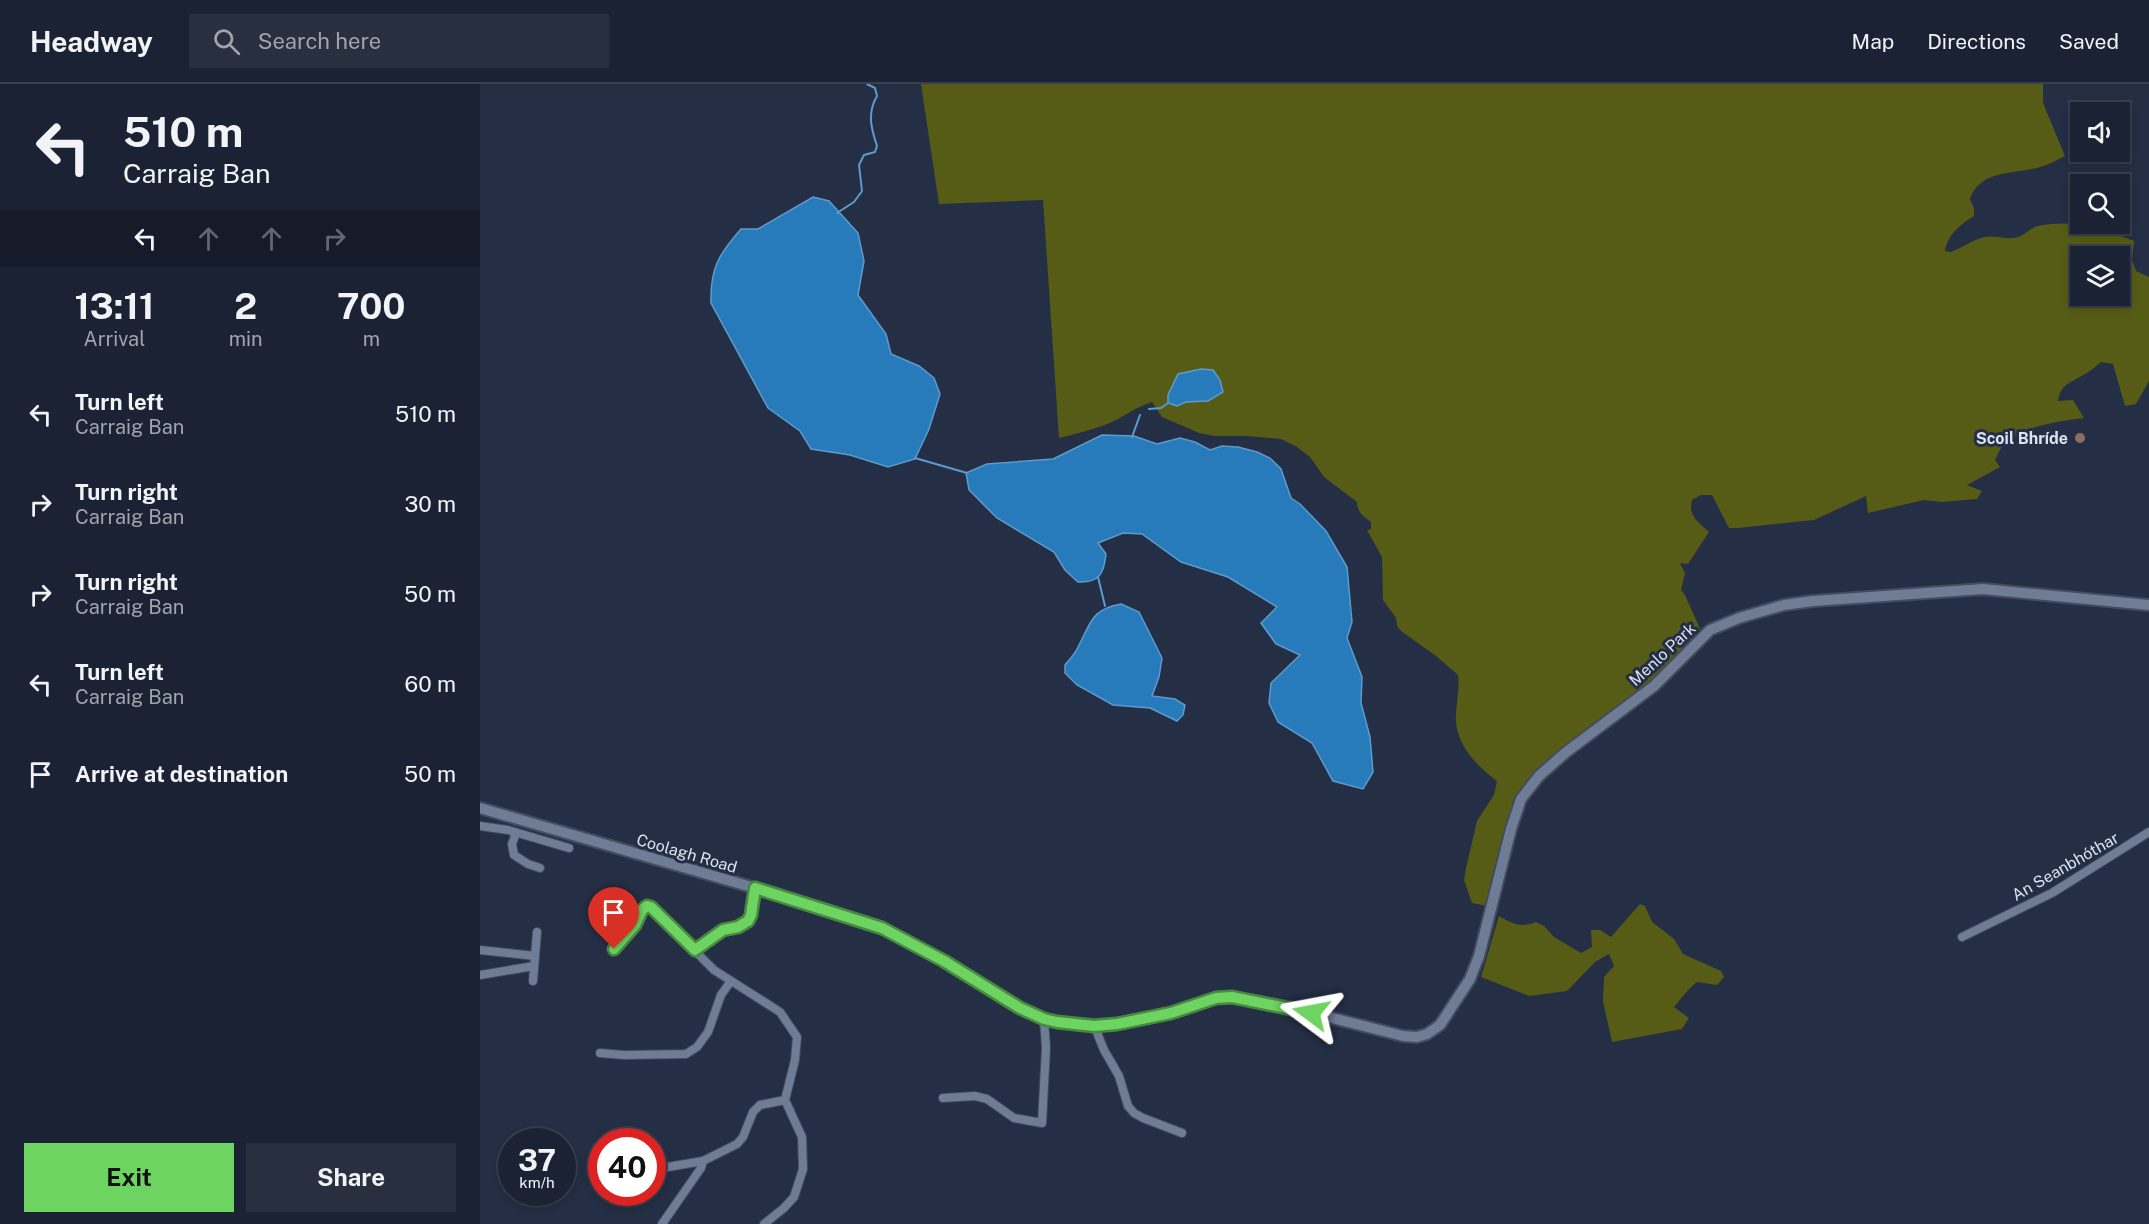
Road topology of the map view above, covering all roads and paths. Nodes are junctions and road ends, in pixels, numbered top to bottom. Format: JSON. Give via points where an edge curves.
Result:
{"nodes":[{"id":1,"x":2149,"y":605,"type":"edge"},
{"id":2,"x":480,"y":808,"type":"edge"},
{"id":3,"x":480,"y":826,"type":"edge"},
{"id":4,"x":2149,"y":832,"type":"edge"},
{"id":5,"x":516,"y":833,"type":"junction"},
{"id":6,"x":569,"y":848,"type":"dead end"},
{"id":7,"x":540,"y":868,"type":"dead end"},
{"id":8,"x":755,"y":888,"type":"junction"},
{"id":9,"x":537,"y":932,"type":"dead end"},
{"id":10,"x":1962,"y":937,"type":"dead end"},
{"id":11,"x":614,"y":949,"type":"dead end"},
{"id":12,"x":480,"y":950,"type":"edge"},
{"id":13,"x":695,"y":950,"type":"junction"},
{"id":14,"x":535,"y":956,"type":"junction"},
{"id":15,"x":534,"y":966,"type":"junction"},
{"id":16,"x":480,"y":975,"type":"edge"},
{"id":17,"x":533,"y":981,"type":"dead end"},
{"id":18,"x":730,"y":981,"type":"junction"},
{"id":19,"x":1044,"y":1019,"type":"junction"},
{"id":20,"x":1094,"y":1026,"type":"junction"},
{"id":21,"x":1427,"y":1034,"type":"joint"},
{"id":22,"x":600,"y":1053,"type":"dead end"},
{"id":23,"x":943,"y":1098,"type":"dead end"},
{"id":24,"x":785,"y":1100,"type":"junction"},
{"id":25,"x":1182,"y":1133,"type":"dead end"},
{"id":26,"x":703,"y":1161,"type":"junction"},
{"id":27,"x":666,"y":1167,"type":"edge"},
{"id":28,"x":662,"y":1224,"type":"edge"},
{"id":29,"x":765,"y":1224,"type":"edge"}],
"edges":[{"from":1,"to":21,"type":"street","name":"Menlo Park","via":[[1983,589],[1794,604],[1710,630],[1654,686],[1539,776],[1521,799],[1470,979],[1440,1025]]},
{"from":2,"to":8,"type":"street","name":"Coolagh Road"},
{"from":3,"to":5,"type":"street"},
{"from":4,"to":10,"type":"street","name":"An Seanbhóthar","via":[[2052,893]]},
{"from":5,"to":6,"type":"street"},
{"from":5,"to":7,"type":"street","via":[[514,855]]},
{"from":8,"to":13,"type":"street","via":[[748,921],[723,930]]},
{"from":8,"to":19,"type":"street","name":"Coolagh Road","via":[[898,935]]},
{"from":9,"to":14,"type":"street"},
{"from":11,"to":13,"type":"street","via":[[647,906]]},
{"from":12,"to":14,"type":"street"},
{"from":13,"to":18,"type":"street"},
{"from":14,"to":15,"type":"street"},
{"from":15,"to":16,"type":"street"},
{"from":15,"to":17,"type":"street"},
{"from":18,"to":22,"type":"street","via":[[708,1032],[686,1054]]},
{"from":18,"to":24,"type":"street","via":[[780,1012],[797,1037]]},
{"from":19,"to":20,"type":"street","name":"Coolagh Road"},
{"from":19,"to":23,"type":"street","via":[[1042,1123],[1014,1118],[975,1096]]},
{"from":20,"to":21,"type":"street","name":"Coolagh Road","via":[[1146,1019],[1232,997],[1403,1036]]},
{"from":20,"to":25,"type":"street","via":[[1119,1076],[1128,1106],[1143,1118]]},
{"from":24,"to":26,"type":"street","via":[[760,1105],[737,1144]]},
{"from":24,"to":29,"type":"street","via":[[802,1137],[803,1169],[794,1197]]},
{"from":26,"to":27,"type":"street"},
{"from":26,"to":28,"type":"street"}]}
